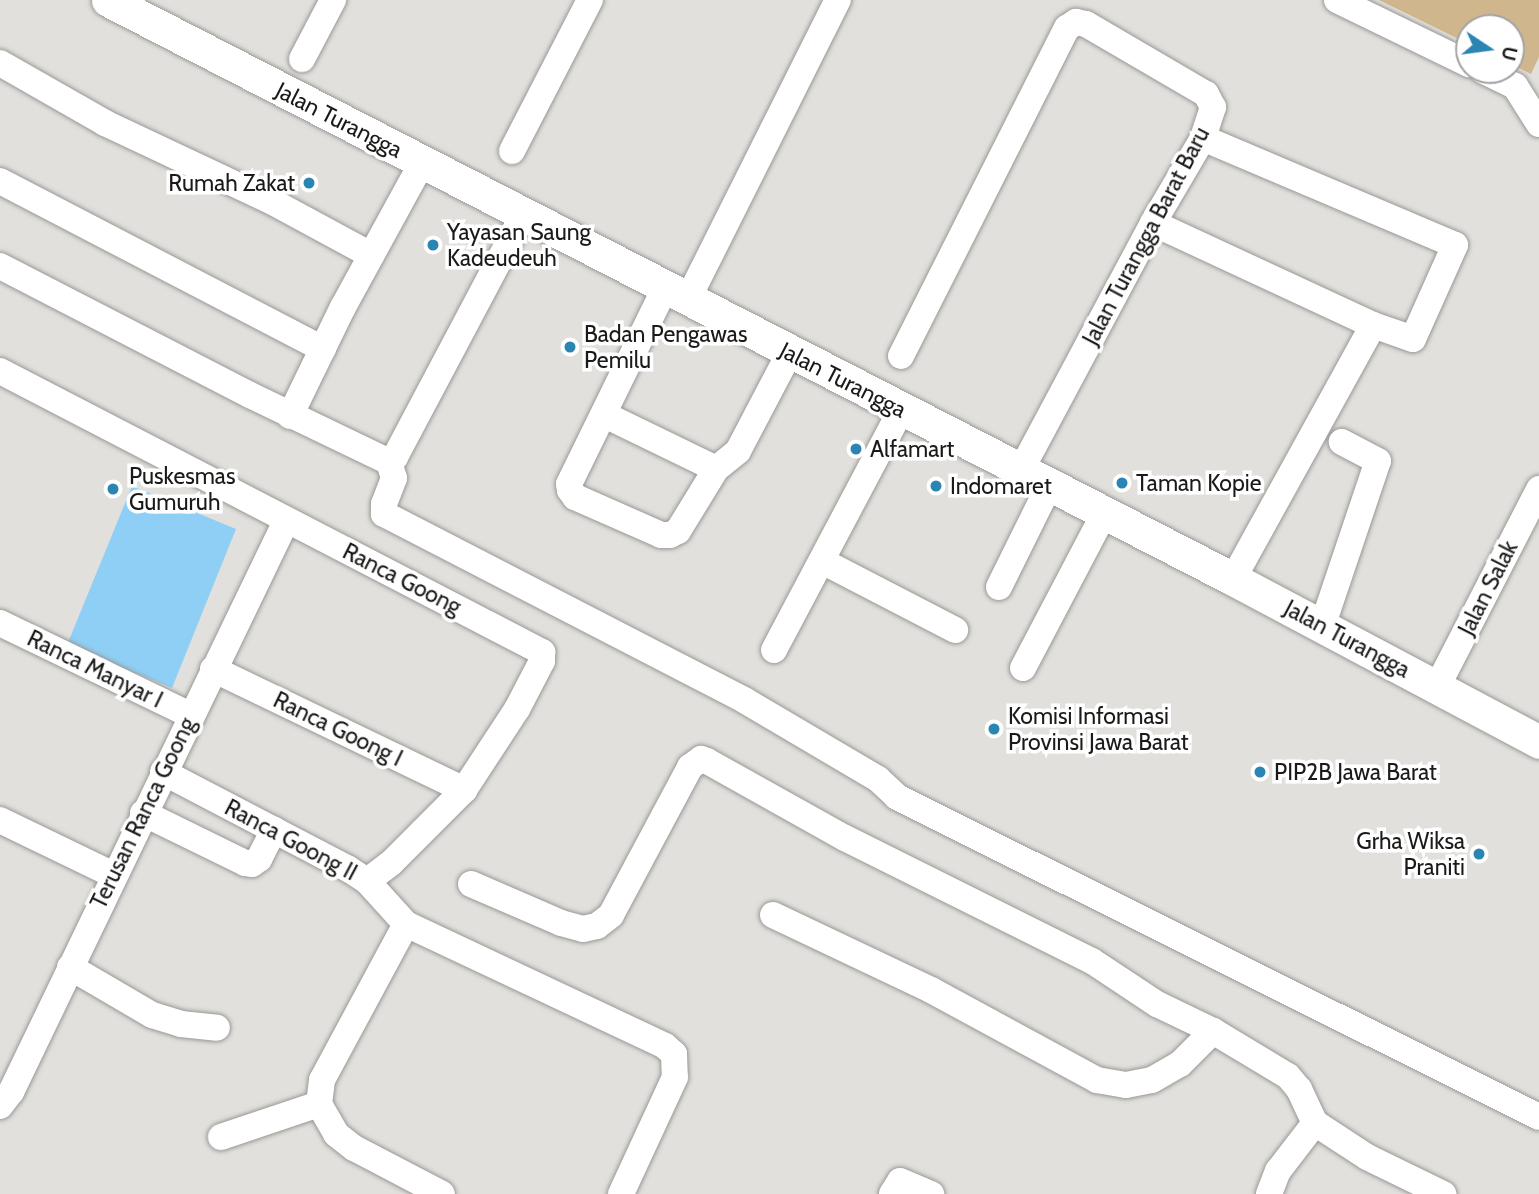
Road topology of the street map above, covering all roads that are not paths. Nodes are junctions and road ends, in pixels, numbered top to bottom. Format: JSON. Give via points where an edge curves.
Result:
{"nodes":[{"id":1,"x":108,"y":0,"type":"edge"},
{"id":2,"x":332,"y":0,"type":"edge"},
{"id":3,"x":590,"y":0,"type":"edge"},
{"id":4,"x":838,"y":0,"type":"edge"},
{"id":5,"x":1337,"y":0,"type":"edge"},
{"id":6,"x":1455,"y":57,"type":"edge"},
{"id":7,"x":302,"y":59,"type":"dead end"},
{"id":8,"x":0,"y":63,"type":"edge"},
{"id":9,"x":1511,"y":84,"type":"edge"},
{"id":10,"x":1539,"y":124,"type":"edge"},
{"id":11,"x":1203,"y":138,"type":"junction"},
{"id":12,"x":512,"y":151,"type":"dead end"},
{"id":13,"x":422,"y":163,"type":"junction"},
{"id":14,"x":0,"y":181,"type":"edge"},
{"id":15,"x":523,"y":215,"type":"junction"},
{"id":16,"x":1153,"y":223,"type":"junction"},
{"id":17,"x":371,"y":255,"type":"junction"},
{"id":18,"x":0,"y":266,"type":"edge"},
{"id":19,"x":677,"y":294,"type":"junction"},
{"id":20,"x":1373,"y":325,"type":"junction"},
{"id":21,"x":323,"y":349,"type":"junction"},
{"id":22,"x":790,"y":352,"type":"junction"},
{"id":23,"x":901,"y":356,"type":"dead end"},
{"id":24,"x":0,"y":371,"type":"edge"},
{"id":25,"x":901,"y":410,"type":"junction"},
{"id":26,"x":290,"y":415,"type":"junction"},
{"id":27,"x":605,"y":415,"type":"junction"},
{"id":28,"x":1342,"y":442,"type":"dead end"},
{"id":29,"x":389,"y":462,"type":"junction"},
{"id":30,"x":716,"y":469,"type":"junction"},
{"id":31,"x":1035,"y":479,"type":"junction"},
{"id":32,"x":1539,"y":489,"type":"edge"},
{"id":33,"x":1104,"y":514,"type":"junction"},
{"id":34,"x":286,"y":521,"type":"junction"},
{"id":35,"x":822,"y":561,"type":"junction"},
{"id":36,"x":1233,"y":579,"type":"junction"},
{"id":37,"x":999,"y":587,"type":"dead end"},
{"id":38,"x":0,"y":623,"type":"edge"},
{"id":39,"x":1322,"y":626,"type":"junction"},
{"id":40,"x":955,"y":629,"type":"dead end"},
{"id":41,"x":774,"y":650,"type":"dead end"},
{"id":42,"x":1023,"y":668,"type":"dead end"},
{"id":43,"x":213,"y":669,"type":"junction"},
{"id":44,"x":1437,"y":687,"type":"junction"},
{"id":45,"x":190,"y":715,"type":"junction"},
{"id":46,"x":1539,"y":743,"type":"edge"},
{"id":47,"x":163,"y":772,"type":"junction"},
{"id":48,"x":464,"y":790,"type":"junction"},
{"id":49,"x":143,"y":813,"type":"junction"},
{"id":50,"x":0,"y":820,"type":"edge"},
{"id":51,"x":274,"y":830,"type":"junction"},
{"id":52,"x":114,"y":875,"type":"junction"},
{"id":53,"x":367,"y":881,"type":"junction"},
{"id":54,"x":471,"y":884,"type":"dead end"},
{"id":55,"x":773,"y":915,"type":"dead end"},
{"id":56,"x":406,"y":924,"type":"junction"},
{"id":57,"x":70,"y":967,"type":"junction"},
{"id":58,"x":217,"y":1028,"type":"dead end"},
{"id":59,"x":1213,"y":1031,"type":"junction"},
{"id":60,"x":4,"y":1094,"type":"edge"},
{"id":61,"x":319,"y":1104,"type":"junction"},
{"id":62,"x":1539,"y":1117,"type":"edge"},
{"id":63,"x":1315,"y":1123,"type":"junction"},
{"id":64,"x":220,"y":1137,"type":"dead end"},
{"id":65,"x":1427,"y":1190,"type":"edge"},
{"id":66,"x":442,"y":1194,"type":"edge"},
{"id":67,"x":621,"y":1194,"type":"edge"},
{"id":68,"x":892,"y":1194,"type":"edge"},
{"id":69,"x":931,"y":1194,"type":"edge"},
{"id":70,"x":1269,"y":1194,"type":"edge"}],
"edges":[{"from":1,"to":13,"type":"main road","name":"Jalan Turangga"},
{"from":2,"to":7,"type":"street"},
{"from":3,"to":12,"type":"street"},
{"from":4,"to":19,"type":"street"},
{"from":5,"to":6,"type":"street"},
{"from":8,"to":17,"type":"street","via":[[105,123],[271,201]]},
{"from":9,"to":10,"type":"street"},
{"from":11,"to":16,"type":"street","name":"Jalan Turangga Barat Baru"},
{"from":11,"to":20,"type":"street","via":[[1455,245],[1413,339]]},
{"from":11,"to":23,"type":"street","name":"Jalan Turangga Barat Baru","via":[[1213,107],[1206,94],[1086,24],[1076,22],[1067,28]]},
{"from":13,"to":15,"type":"main road","name":"Jalan Turangga"},
{"from":13,"to":17,"type":"street"},
{"from":14,"to":21,"type":"street"},
{"from":15,"to":19,"type":"main road","name":"Jalan Turangga"},
{"from":15,"to":29,"type":"street","via":[[396,457]]},
{"from":16,"to":20,"type":"street"},
{"from":16,"to":31,"type":"street","name":"Jalan Turangga Barat Baru"},
{"from":17,"to":21,"type":"street"},
{"from":18,"to":26,"type":"street"},
{"from":19,"to":22,"type":"main road","name":"Jalan Turangga"},
{"from":19,"to":27,"type":"street"},
{"from":20,"to":36,"type":"street"},
{"from":21,"to":26,"type":"street"},
{"from":22,"to":25,"type":"main road","name":"Jalan Turangga"},
{"from":22,"to":30,"type":"street","via":[[738,451]]},
{"from":24,"to":34,"type":"street","name":"Ranca Goong"},
{"from":25,"to":31,"type":"main road","name":"Jalan Turangga"},
{"from":25,"to":35,"type":"street"},
{"from":26,"to":29,"type":"street"},
{"from":27,"to":30,"type":"street"},
{"from":27,"to":30,"type":"street","via":[[569,484],[575,497],[670,535],[678,531]]},
{"from":28,"to":39,"type":"street","via":[[1378,461]]},
{"from":29,"to":62,"type":"street","via":[[394,478],[384,514],[744,700],[878,779],[897,797]]},
{"from":31,"to":33,"type":"main road","name":"Jalan Turangga"},
{"from":31,"to":37,"type":"street","name":"Jalan Turangga Barat Baru"},
{"from":32,"to":44,"type":"street","name":"Jalan Salak"},
{"from":33,"to":36,"type":"main road","name":"Jalan Turangga"},
{"from":33,"to":42,"type":"street"},
{"from":34,"to":43,"type":"street","name":"Terusan Ranca Goong"},
{"from":34,"to":48,"type":"street","name":"Ranca Goong","via":[[542,652],[542,661],[517,709]]},
{"from":35,"to":40,"type":"street"},
{"from":35,"to":41,"type":"street"},
{"from":36,"to":39,"type":"main road","name":"Jalan Turangga"},
{"from":38,"to":45,"type":"street","name":"Ranca Manyar I"},
{"from":39,"to":44,"type":"main road","name":"Jalan Turangga"},
{"from":43,"to":45,"type":"street","name":"Terusan Ranca Goong"},
{"from":43,"to":48,"type":"street","name":"Ranca Goong I"},
{"from":44,"to":46,"type":"main road","name":"Jalan Turangga"},
{"from":45,"to":47,"type":"street","name":"Terusan Ranca Goong"},
{"from":47,"to":49,"type":"street","name":"Terusan Ranca Goong"},
{"from":47,"to":51,"type":"street","name":"Ranca Goong II"},
{"from":48,"to":53,"type":"street","name":"Ranca Goong"},
{"from":49,"to":51,"type":"street","via":[[252,864]]},
{"from":49,"to":52,"type":"street","name":"Terusan Ranca Goong"},
{"from":50,"to":52,"type":"street"},
{"from":51,"to":53,"type":"street","name":"Ranca Goong II"},
{"from":52,"to":57,"type":"street","name":"Terusan Ranca Goong"},
{"from":53,"to":56,"type":"street","name":"Ranca Goong II"},
{"from":54,"to":59,"type":"street","via":[[561,923],[583,929],[597,926],[611,915],[690,767],[701,759],[845,838],[1092,961],[1157,1004]]},
{"from":55,"to":59,"type":"street","via":[[931,990],[1097,1080],[1126,1086],[1152,1080],[1180,1064]]},
{"from":56,"to":61,"type":"street","via":[[322,1080]]},
{"from":56,"to":67,"type":"street","via":[[674,1054],[675,1077]]},
{"from":57,"to":58,"type":"street","via":[[152,1015]]},
{"from":57,"to":60,"type":"street","name":"Terusan Ranca Goong"},
{"from":59,"to":63,"type":"street","via":[[1288,1076]]},
{"from":61,"to":64,"type":"street"},
{"from":61,"to":66,"type":"street","via":[[336,1134],[354,1148]]},
{"from":63,"to":65,"type":"street"},
{"from":63,"to":70,"type":"street","via":[[1278,1171]]},
{"from":68,"to":69,"type":"street","via":[[900,1181]]}]}
